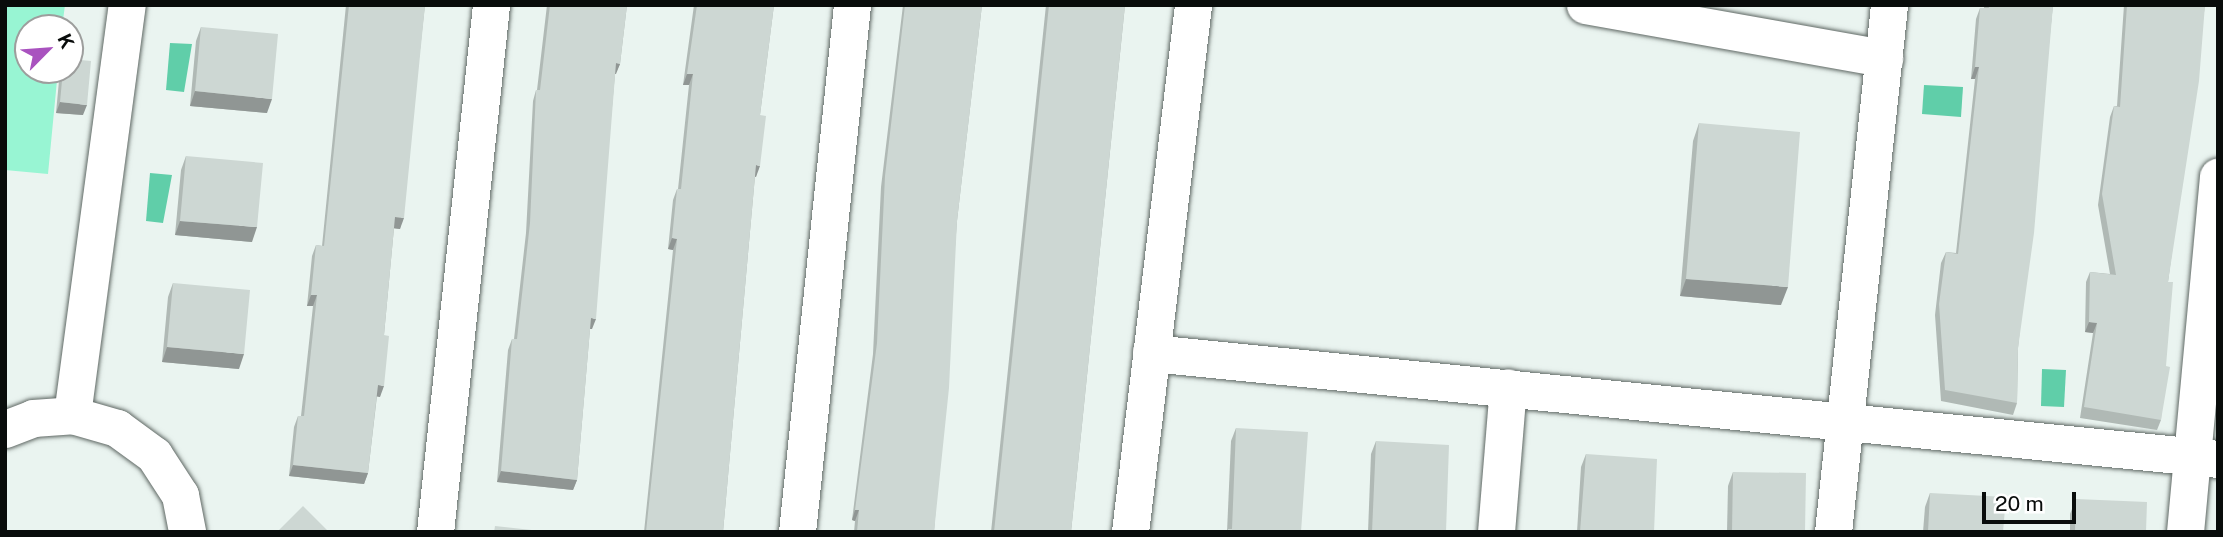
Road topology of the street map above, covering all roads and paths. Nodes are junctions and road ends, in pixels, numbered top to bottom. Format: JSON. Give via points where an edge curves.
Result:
{"nodes":[{"id":1,"x":127,"y":5,"type":"edge"},
{"id":2,"x":491,"y":5,"type":"edge"},
{"id":3,"x":852,"y":5,"type":"edge"},
{"id":4,"x":1193,"y":5,"type":"edge"},
{"id":5,"x":1585,"y":5,"type":"edge"},
{"id":6,"x":1889,"y":5,"type":"edge"},
{"id":7,"x":1884,"y":58,"type":"junction"},
{"id":8,"x":2218,"y":177,"type":"edge"},
{"id":9,"x":1151,"y":353,"type":"junction"},
{"id":10,"x":1508,"y":387,"type":"junction"},
{"id":11,"x":72,"y":415,"type":"junction"},
{"id":12,"x":1843,"y":422,"type":"junction"},
{"id":13,"x":5,"y":429,"type":"edge"},
{"id":14,"x":2205,"y":457,"type":"edge"},
{"id":15,"x":187,"y":532,"type":"edge"},
{"id":16,"x":435,"y":532,"type":"edge"},
{"id":17,"x":797,"y":532,"type":"edge"},
{"id":18,"x":1130,"y":532,"type":"edge"},
{"id":19,"x":1496,"y":532,"type":"edge"},
{"id":20,"x":1833,"y":532,"type":"edge"},
{"id":21,"x":2185,"y":532,"type":"edge"}],
"edges":[{"from":1,"to":11,"type":"street"},
{"from":2,"to":16,"type":"street"},
{"from":3,"to":17,"type":"street"},
{"from":4,"to":9,"type":"street"},
{"from":5,"to":7,"type":"street"},
{"from":6,"to":7,"type":"street"},
{"from":7,"to":12,"type":"street"},
{"from":8,"to":14,"type":"street"},
{"from":9,"to":10,"type":"street"},
{"from":9,"to":18,"type":"street"},
{"from":10,"to":12,"type":"street"},
{"from":10,"to":19,"type":"street"},
{"from":11,"to":13,"type":"street","via":[[33,418]]},
{"from":11,"to":15,"type":"street","via":[[117,428],[155,456],[180,495]]},
{"from":12,"to":14,"type":"street"},
{"from":12,"to":20,"type":"street"},
{"from":14,"to":21,"type":"street"}]}
